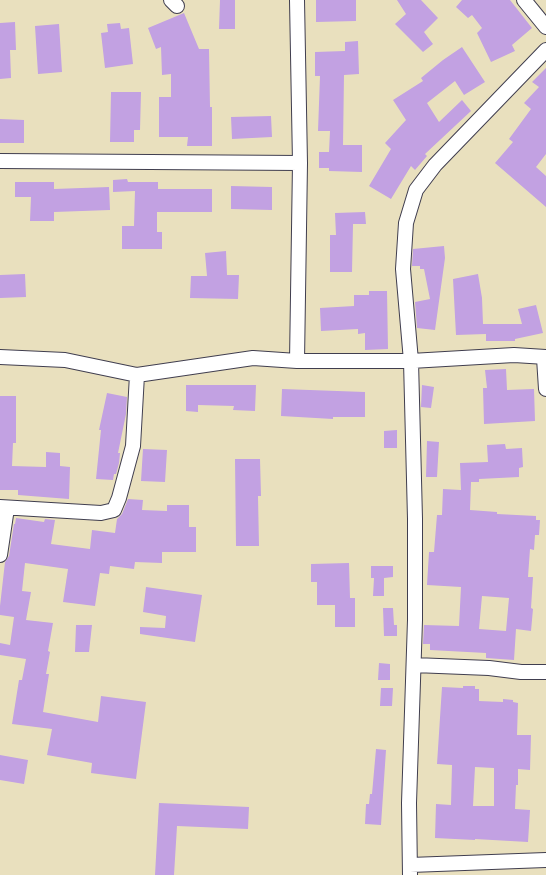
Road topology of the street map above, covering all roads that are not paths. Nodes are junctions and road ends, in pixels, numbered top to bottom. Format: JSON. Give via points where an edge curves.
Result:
{"nodes":[{"id":1,"x":297,"y":0,"type":"edge"},
{"id":2,"x":524,"y":0,"type":"edge"},
{"id":3,"x":546,"y":27,"type":"edge"},
{"id":4,"x":546,"y":50,"type":"edge"},
{"id":5,"x":0,"y":161,"type":"edge"},
{"id":6,"x":300,"y":163,"type":"junction"},
{"id":7,"x":0,"y":357,"type":"edge"},
{"id":8,"x":545,"y":358,"type":"edge"},
{"id":9,"x":297,"y":361,"type":"junction"},
{"id":10,"x":411,"y":361,"type":"junction"},
{"id":11,"x":137,"y":375,"type":"junction"},
{"id":12,"x":546,"y":389,"type":"edge"},
{"id":13,"x":3,"y":508,"type":"edge"},
{"id":14,"x":0,"y":555,"type":"edge"},
{"id":15,"x":414,"y":665,"type":"junction"},
{"id":16,"x":546,"y":672,"type":"edge"},
{"id":17,"x":546,"y":860,"type":"edge"},
{"id":18,"x":410,"y":870,"type":"edge"}],
"edges":[{"from":1,"to":6,"type":"street"},
{"from":2,"to":3,"type":"street"},
{"from":4,"to":10,"type":"street","via":[[435,165],[416,190],[406,223],[403,269]]},
{"from":5,"to":6,"type":"street"},
{"from":6,"to":9,"type":"street"},
{"from":7,"to":11,"type":"street","via":[[65,360]]},
{"from":8,"to":10,"type":"street","via":[[514,355]]},
{"from":8,"to":12,"type":"street"},
{"from":9,"to":10,"type":"street"},
{"from":9,"to":11,"type":"street","via":[[253,358]]},
{"from":10,"to":15,"type":"street"},
{"from":11,"to":13,"type":"street","via":[[133,446],[114,510],[101,513]]},
{"from":13,"to":14,"type":"street"},
{"from":15,"to":16,"type":"street"},
{"from":15,"to":18,"type":"street"},
{"from":17,"to":18,"type":"street"}]}
